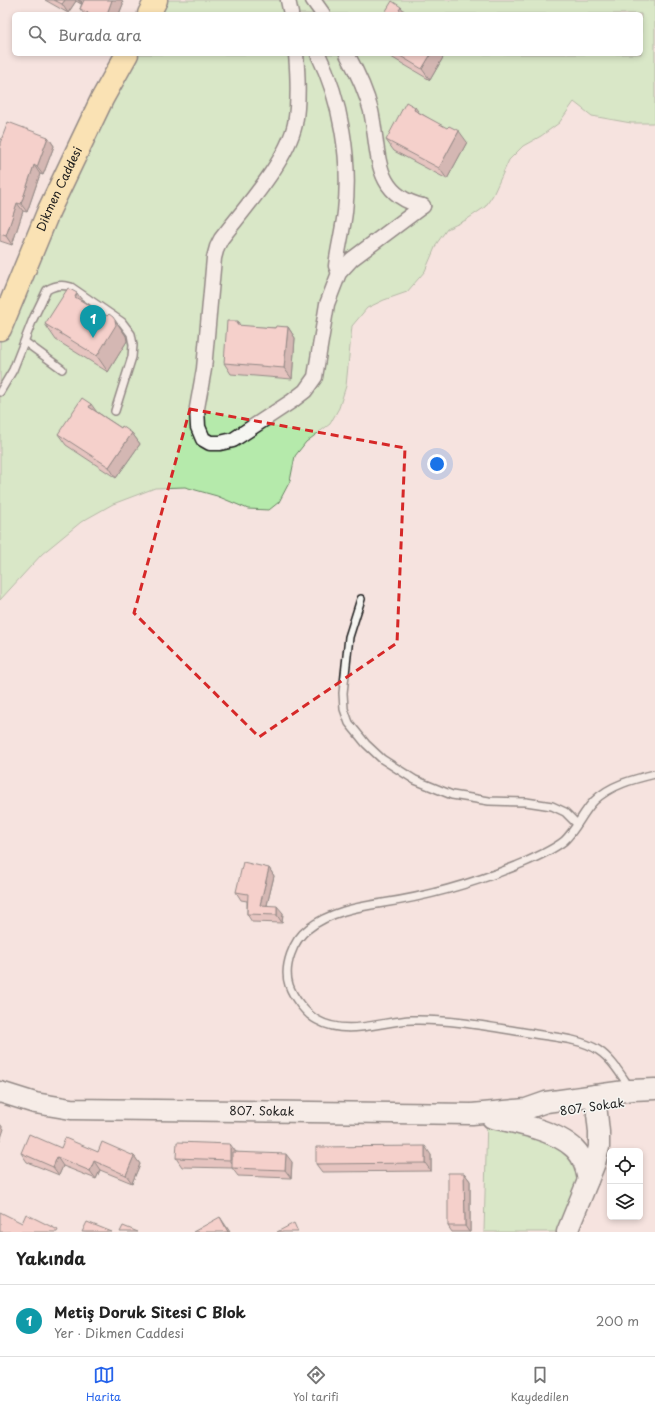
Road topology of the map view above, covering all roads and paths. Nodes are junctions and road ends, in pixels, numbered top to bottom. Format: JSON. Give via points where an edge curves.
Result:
{"nodes":[{"id":1,"x":156,"y":0,"type":"edge"},
{"id":2,"x":288,"y":0,"type":"edge"},
{"id":3,"x":313,"y":0,"type":"edge"},
{"id":4,"x":150,"y":12,"type":"edge"},
{"id":5,"x":291,"y":12,"type":"edge"},
{"id":6,"x":322,"y":12,"type":"edge"},
{"id":7,"x":126,"y":56,"type":"edge"},
{"id":8,"x":296,"y":56,"type":"edge"},
{"id":9,"x":319,"y":56,"type":"edge"},
{"id":10,"x":348,"y":56,"type":"edge"},
{"id":11,"x":339,"y":273,"type":"junction"},
{"id":12,"x":0,"y":329,"type":"edge"},
{"id":13,"x":25,"y":342,"type":"junction"},
{"id":14,"x":62,"y":369,"type":"dead end"},
{"id":15,"x":0,"y":392,"type":"edge"},
{"id":16,"x":114,"y":411,"type":"dead end"},
{"id":17,"x":361,"y":599,"type":"dead end"},
{"id":18,"x":655,"y":774,"type":"edge"},
{"id":19,"x":577,"y":824,"type":"junction"},
{"id":20,"x":655,"y":1089,"type":"edge"},
{"id":21,"x":632,"y":1090,"type":"junction"},
{"id":22,"x":0,"y":1092,"type":"edge"},
{"id":23,"x":590,"y":1102,"type":"junction"},
{"id":24,"x":472,"y":1114,"type":"junction"},
{"id":25,"x":588,"y":1180,"type":"junction"},
{"id":26,"x":567,"y":1232,"type":"edge"}],
"edges":[{"from":1,"to":4,"type":"main road"},
{"from":2,"to":5,"type":"street"},
{"from":3,"to":6,"type":"street"},
{"from":7,"to":12,"type":"main road","name":"Dikmen Caddesi","via":[[49,210]]},
{"from":8,"to":11,"type":"street","via":[[297,107],[290,139],[267,178],[221,239],[214,258],[204,369],[197,408],[198,427],[203,439],[210,443],[233,440],[305,391],[315,377],[327,304]]},
{"from":9,"to":11,"type":"street","via":[[340,120],[347,175],[346,200],[336,266]]},
{"from":10,"to":11,"type":"street","via":[[361,82],[370,110],[384,180],[398,196],[423,206],[352,259]]},
{"from":13,"to":14,"type":"lane"},
{"from":13,"to":15,"type":"lane"},
{"from":13,"to":16,"type":"lane","via":[[47,290],[59,285],[71,287],[122,322],[131,334],[133,351]]},
{"from":17,"to":19,"type":"lane","via":[[349,637],[343,693],[344,709],[349,723],[366,744],[382,759],[415,780],[452,795],[552,806],[565,812]]},
{"from":18,"to":19,"type":"lane","via":[[613,788],[594,801]]},
{"from":19,"to":21,"type":"lane","via":[[564,840],[538,857],[495,874],[447,891],[358,907],[326,918],[307,929],[294,946],[287,964],[288,985],[302,1007],[317,1020],[337,1028],[359,1028],[413,1020],[462,1023],[577,1042],[598,1050],[617,1068]]},
{"from":20,"to":21,"type":"main road","name":"807. Sokak"},
{"from":20,"to":23,"type":"main road","name":"807. Sokak","via":[[634,1101]]},
{"from":21,"to":23,"type":"main road","name":"807. Sokak"},
{"from":22,"to":24,"type":"main road","name":"807. Sokak","via":[[35,1103],[71,1109]]},
{"from":23,"to":24,"type":"main road","name":"807. Sokak","via":[[546,1102],[526,1109]]},
{"from":23,"to":25,"type":"main road","via":[[599,1132],[599,1147]]},
{"from":24,"to":25,"type":"main road","via":[[532,1128],[564,1141],[576,1150],[585,1165]]},
{"from":25,"to":26,"type":"main road"}]}
